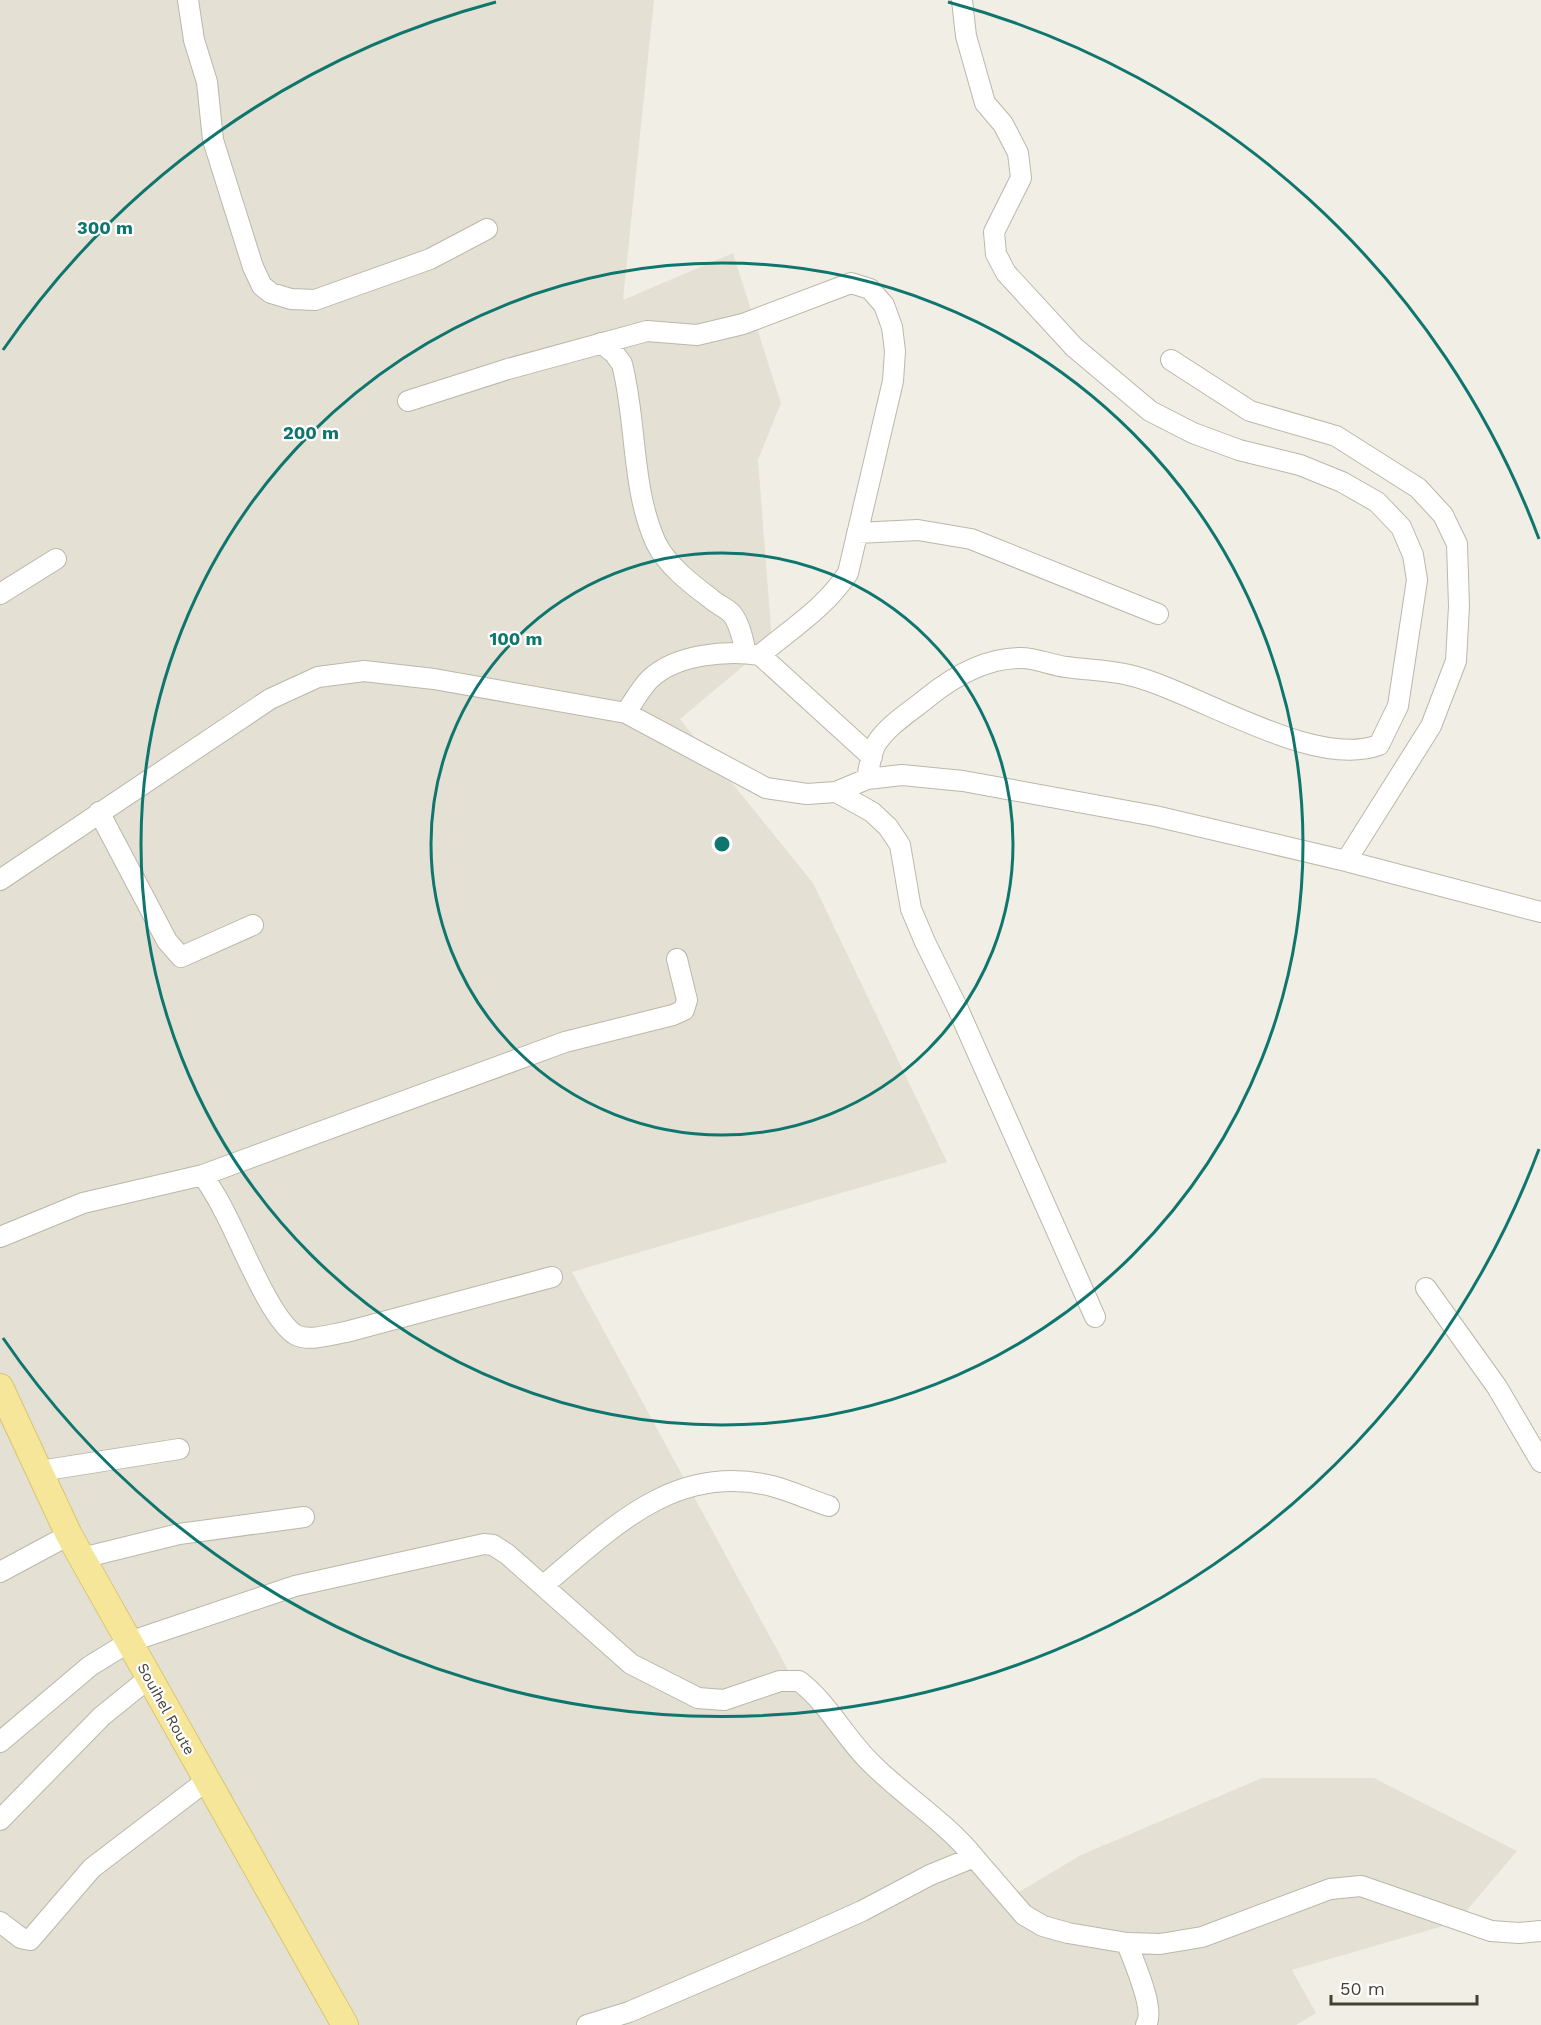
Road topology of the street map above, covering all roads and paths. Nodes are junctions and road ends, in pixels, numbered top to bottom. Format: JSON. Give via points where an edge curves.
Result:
{"nodes":[{"id":1,"x":188,"y":0,"type":"edge"},
{"id":2,"x":963,"y":0,"type":"edge"},
{"id":3,"x":487,"y":229,"type":"dead end"},
{"id":4,"x":601,"y":343,"type":"junction"},
{"id":5,"x":1171,"y":360,"type":"dead end"},
{"id":6,"x":408,"y":400,"type":"dead end"},
{"id":7,"x":857,"y":533,"type":"junction"},
{"id":8,"x":56,"y":559,"type":"dead end"},
{"id":9,"x":0,"y":594,"type":"edge"},
{"id":10,"x":1158,"y":614,"type":"dead end"},
{"id":11,"x":753,"y":654,"type":"junction"},
{"id":12,"x":626,"y":713,"type":"junction"},
{"id":13,"x":872,"y":757,"type":"junction"},
{"id":14,"x":867,"y":779,"type":"junction"},
{"id":15,"x":836,"y":792,"type":"junction"},
{"id":16,"x":99,"y":812,"type":"junction"},
{"id":17,"x":1346,"y":861,"type":"junction"},
{"id":18,"x":0,"y":880,"type":"edge"},
{"id":19,"x":1541,"y":912,"type":"edge"},
{"id":20,"x":253,"y":925,"type":"dead end"},
{"id":21,"x":677,"y":959,"type":"dead end"},
{"id":22,"x":203,"y":1175,"type":"junction"},
{"id":23,"x":0,"y":1237,"type":"edge"},
{"id":24,"x":552,"y":1277,"type":"dead end"},
{"id":25,"x":1426,"y":1288,"type":"dead end"},
{"id":26,"x":1095,"y":1317,"type":"dead end"},
{"id":27,"x":3,"y":1403,"type":"edge"},
{"id":28,"x":179,"y":1449,"type":"dead end"},
{"id":29,"x":1541,"y":1462,"type":"edge"},
{"id":30,"x":40,"y":1472,"type":"junction"},
{"id":31,"x":829,"y":1506,"type":"dead end"},
{"id":32,"x":304,"y":1517,"type":"dead end"},
{"id":33,"x":69,"y":1535,"type":"junction"},
{"id":34,"x":82,"y":1558,"type":"junction"},
{"id":35,"x":0,"y":1572,"type":"edge"},
{"id":36,"x":544,"y":1586,"type":"junction"},
{"id":37,"x":129,"y":1642,"type":"junction"},
{"id":38,"x":149,"y":1678,"type":"junction"},
{"id":39,"x":0,"y":1742,"type":"edge"},
{"id":40,"x":206,"y":1781,"type":"junction"},
{"id":41,"x":0,"y":1820,"type":"edge"},
{"id":42,"x":974,"y":1857,"type":"junction"},
{"id":43,"x":0,"y":1922,"type":"edge"},
{"id":44,"x":1541,"y":1931,"type":"edge"},
{"id":45,"x":1127,"y":1943,"type":"junction"},
{"id":46,"x":345,"y":2025,"type":"edge"},
{"id":47,"x":587,"y":2025,"type":"edge"},
{"id":48,"x":1146,"y":2025,"type":"edge"}],
"edges":[{"from":1,"to":3,"type":"street","via":[[194,40],[207,82],[213,140],[253,267],[262,286],[271,293],[315,300],[430,259]]},
{"from":2,"to":13,"type":"street","via":[[966,36],[986,103],[1018,153],[1020,178],[994,232],[996,254],[1006,273],[1074,347],[1150,411],[1239,450],[1310,469],[1377,502],[1401,527],[1413,555],[1417,579],[1414,609],[1398,706],[1379,745],[1363,751],[1293,739],[1129,675],[1023,658],[995,660],[969,669],[894,725],[875,745]]},
{"from":4,"to":6,"type":"street"},
{"from":4,"to":7,"type":"street","via":[[647,331],[697,335],[743,324],[851,284],[870,289],[884,305],[892,327],[894,361],[885,422]]},
{"from":4,"to":11,"type":"street","via":[[622,364],[648,522],[657,545],[688,580],[732,614]]},
{"from":5,"to":17,"type":"street","via":[[1250,411],[1336,436],[1409,482],[1443,515],[1457,544],[1456,661],[1431,726]]},
{"from":7,"to":10,"type":"street","via":[[918,530],[971,538]]},
{"from":7,"to":11,"type":"street","via":[[848,573],[834,594]]},
{"from":8,"to":9,"type":"street"},
{"from":11,"to":12,"type":"street","via":[[676,662],[649,680]]},
{"from":11,"to":13,"type":"street"},
{"from":12,"to":15,"type":"street","via":[[766,788],[807,794]]},
{"from":12,"to":16,"type":"street","via":[[434,679],[364,671],[318,677],[270,699]]},
{"from":13,"to":14,"type":"street"},
{"from":14,"to":15,"type":"street"},
{"from":14,"to":17,"type":"street","via":[[903,775],[963,781],[1155,816]]},
{"from":15,"to":26,"type":"street","via":[[872,812],[900,845],[912,909],[925,942]]},
{"from":16,"to":18,"type":"street"},
{"from":16,"to":20,"type":"street","via":[[167,941],[181,957]]},
{"from":17,"to":19,"type":"street"},
{"from":21,"to":22,"type":"street","via":[[687,1000],[684,1010],[565,1042]]},
{"from":22,"to":23,"type":"street","via":[[83,1203]]},
{"from":22,"to":24,"type":"street","via":[[270,1303],[297,1335],[313,1338],[346,1332]]},
{"from":25,"to":29,"type":"street","via":[[1497,1387]]},
{"from":27,"to":30,"type":"main road","name":"Souihel Route"},
{"from":28,"to":30,"type":"street"},
{"from":30,"to":33,"type":"main road","name":"Souihel Route"},
{"from":31,"to":36,"type":"street","via":[[772,1486],[733,1481],[698,1483],[666,1494],[636,1511]]},
{"from":32,"to":34,"type":"street","via":[[179,1534]]},
{"from":33,"to":34,"type":"main road","name":"Souihel Route"},
{"from":33,"to":35,"type":"street"},
{"from":34,"to":37,"type":"main road","name":"Souihel Route"},
{"from":36,"to":37,"type":"street","via":[[500,1548],[484,1544],[295,1586]]},
{"from":36,"to":42,"type":"street","via":[[631,1664],[698,1698],[724,1700],[780,1681],[799,1681],[870,1762],[955,1834]]},
{"from":37,"to":38,"type":"main road","name":"Souihel Route"},
{"from":37,"to":39,"type":"street","via":[[90,1666]]},
{"from":38,"to":40,"type":"main road","name":"Souihel Route"},
{"from":38,"to":41,"type":"street","via":[[102,1716]]},
{"from":40,"to":43,"type":"street","via":[[92,1868],[33,1938],[21,1938]]},
{"from":40,"to":46,"type":"main road","name":"Souihel Route"},
{"from":42,"to":45,"type":"street","via":[[1024,1915],[1068,1933]]},
{"from":42,"to":47,"type":"street","via":[[796,1940],[629,2012]]},
{"from":44,"to":45,"type":"street","via":[[1491,1930],[1362,1886],[1330,1889],[1202,1937],[1160,1944]]},
{"from":45,"to":48,"type":"street","via":[[1149,2006]]}]}
